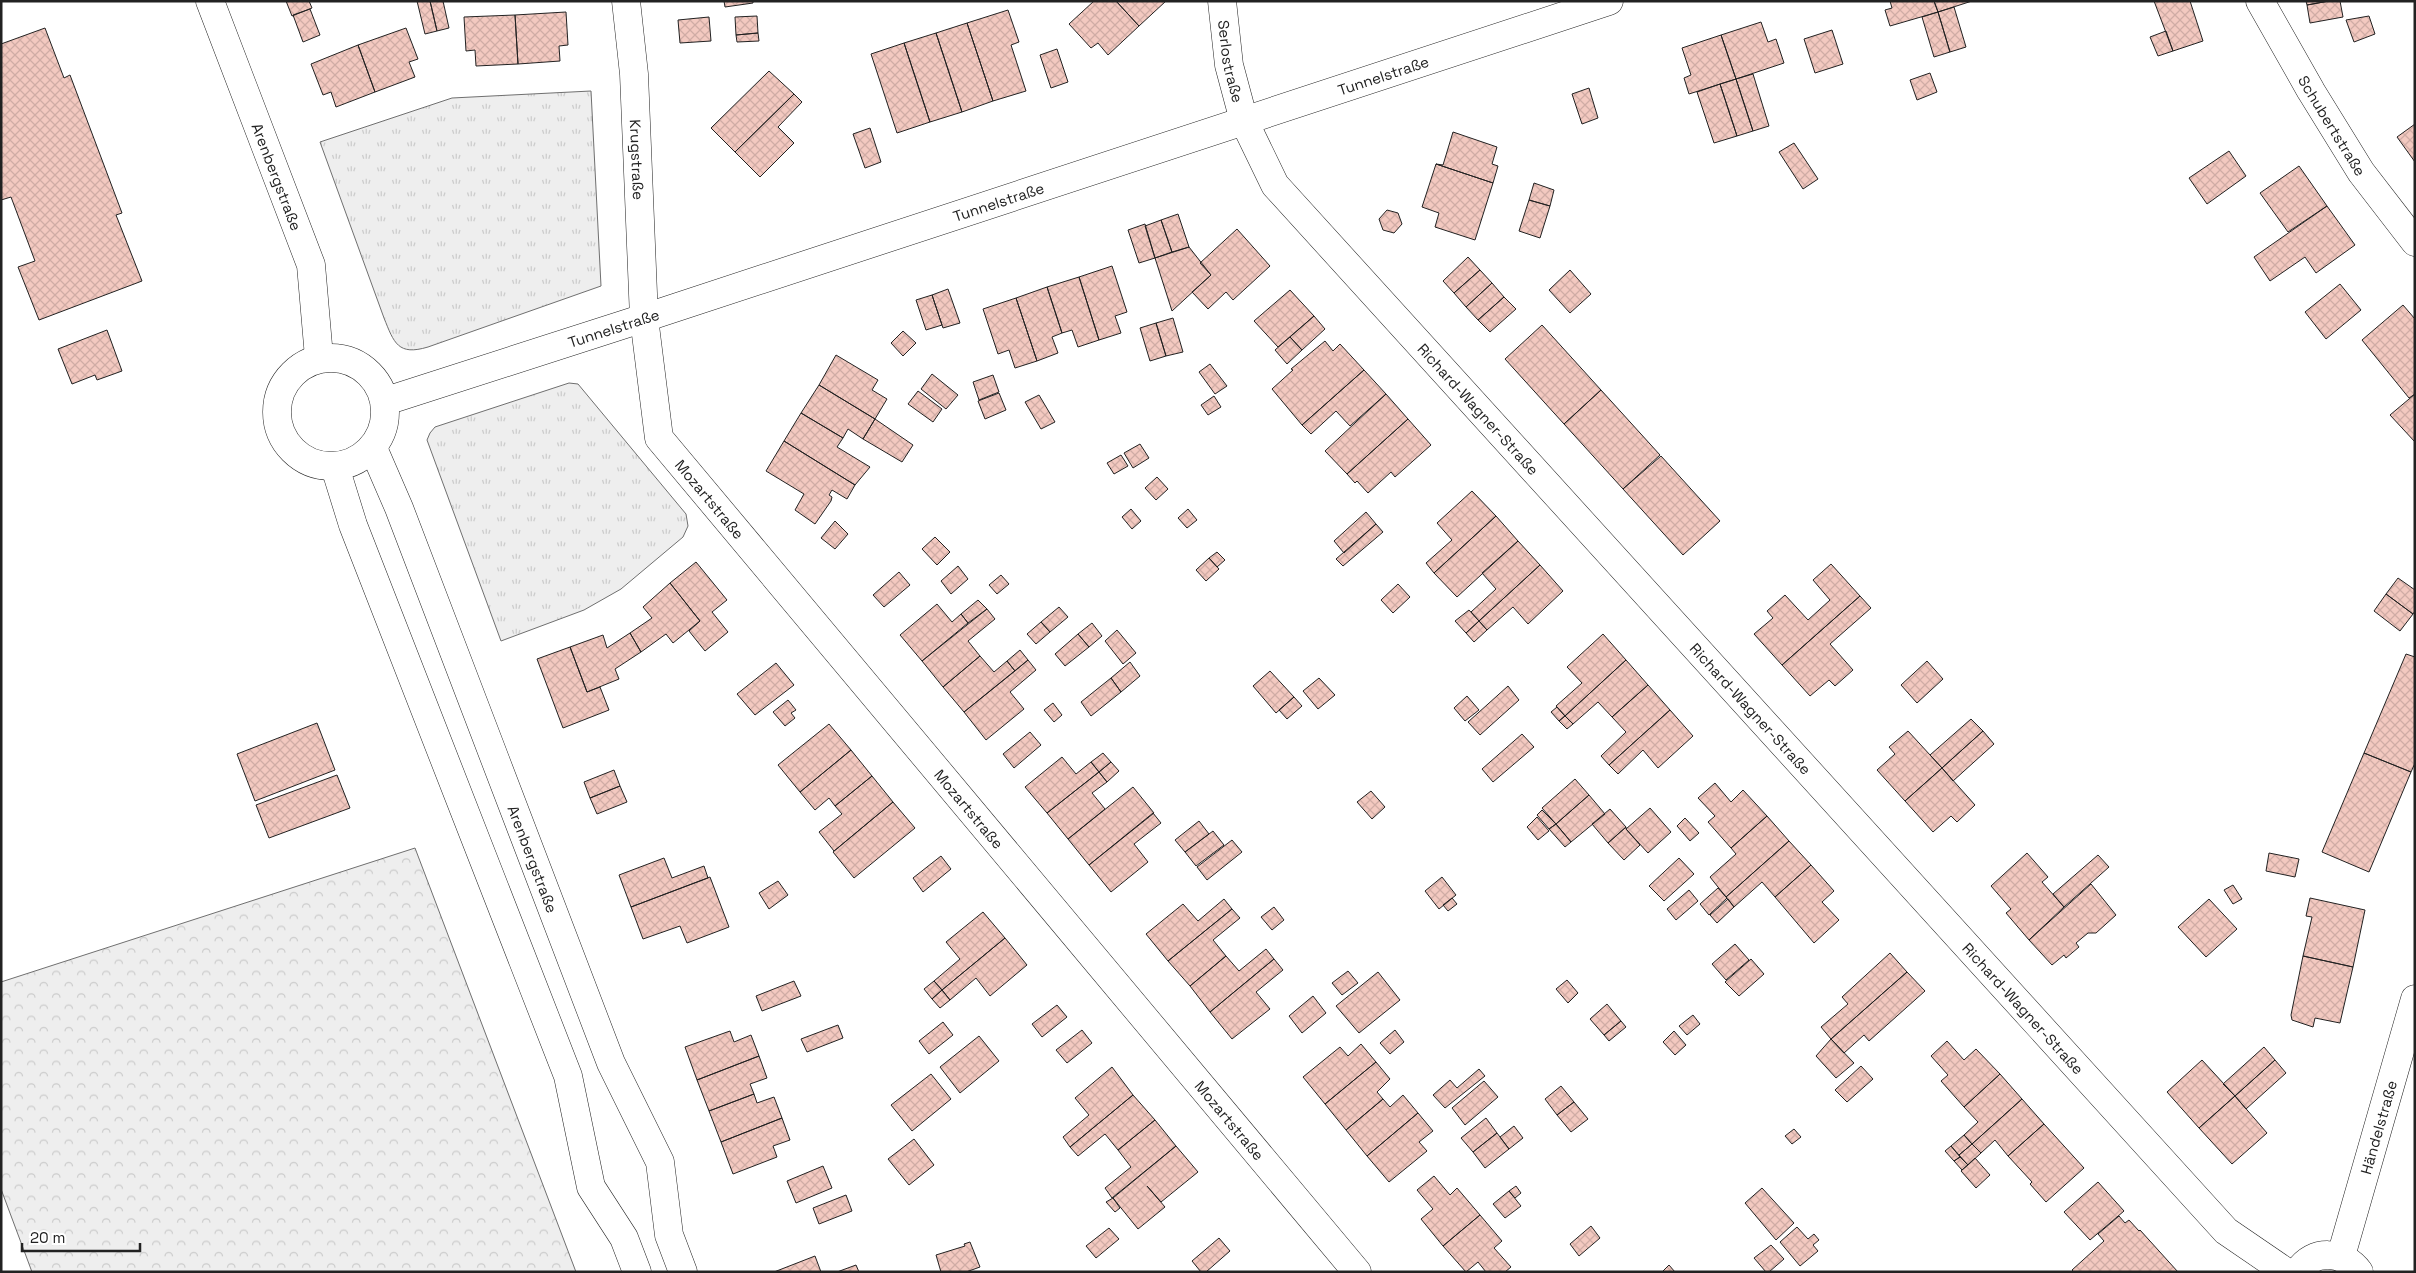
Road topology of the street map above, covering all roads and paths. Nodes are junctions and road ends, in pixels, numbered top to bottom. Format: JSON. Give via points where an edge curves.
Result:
{"nodes":[{"id":1,"x":210,"y":1,"type":"edge"},
{"id":2,"x":626,"y":1,"type":"edge"},
{"id":3,"x":1222,"y":1,"type":"edge"},
{"id":4,"x":1609,"y":1,"type":"edge"},
{"id":5,"x":2260,"y":1,"type":"edge"},
{"id":6,"x":1244,"y":121,"type":"junction"},
{"id":7,"x":2415,"y":242,"type":"edge"},
{"id":8,"x":644,"y":318,"type":"junction"},
{"id":9,"x":320,"y":357,"type":"junction"},
{"id":10,"x":386,"y":401,"type":"junction"},
{"id":11,"x":373,"y":448,"type":"junction"},
{"id":12,"x":335,"y":467,"type":"junction"},
{"id":13,"x":2415,"y":999,"type":"edge"},
{"id":14,"x":2350,"y":1264,"type":"edge"},
{"id":15,"x":637,"y":1272,"type":"edge"},
{"id":16,"x":683,"y":1272,"type":"edge"},
{"id":17,"x":1357,"y":1272,"type":"edge"},
{"id":18,"x":2286,"y":1272,"type":"edge"},
{"id":19,"x":2298,"y":1272,"type":"edge"}],
"edges":[{"from":1,"to":9,"type":"street","name":"Arenbergstraße","via":[[311,265]]},
{"from":2,"to":8,"type":"street","name":"Krugstraße","via":[[634,74]]},
{"from":3,"to":6,"type":"street","name":"Serlostraße","via":[[1229,65]]},
{"from":4,"to":6,"type":"street","name":"Tunnelstraße"},
{"from":5,"to":7,"type":"street","name":"Schubertstraße","via":[[2361,172]]},
{"from":6,"to":8,"type":"street","name":"Tunnelstraße"},
{"from":6,"to":18,"type":"street","name":"Richard-Wagner-Straße","via":[[1275,185],[2226,1231]]},
{"from":8,"to":10,"type":"street","name":"Tunnelstraße"},
{"from":8,"to":17,"type":"street","name":"Mozartstraße","via":[[659,438]]},
{"from":9,"to":10,"type":"street","via":[[350,360],[373,375]]},
{"from":9,"to":12,"type":"street","via":[[296,369],[280,392],[276,418],[285,442],[305,460]]},
{"from":10,"to":11,"type":"street","via":[[385,424]]},
{"from":11,"to":12,"type":"street","via":[[354,462]]},
{"from":11,"to":16,"type":"street","name":"Arenbergstraße","via":[[399,508],[611,1062],[660,1162],[669,1235]]},
{"from":12,"to":15,"type":"street","via":[[353,525],[568,1076],[591,1187],[624,1238]]},
{"from":13,"to":14,"type":"street","name":"Händelstraße"},
{"from":14,"to":19,"type":"street","via":[[2328,1254],[2314,1257]]}]}
